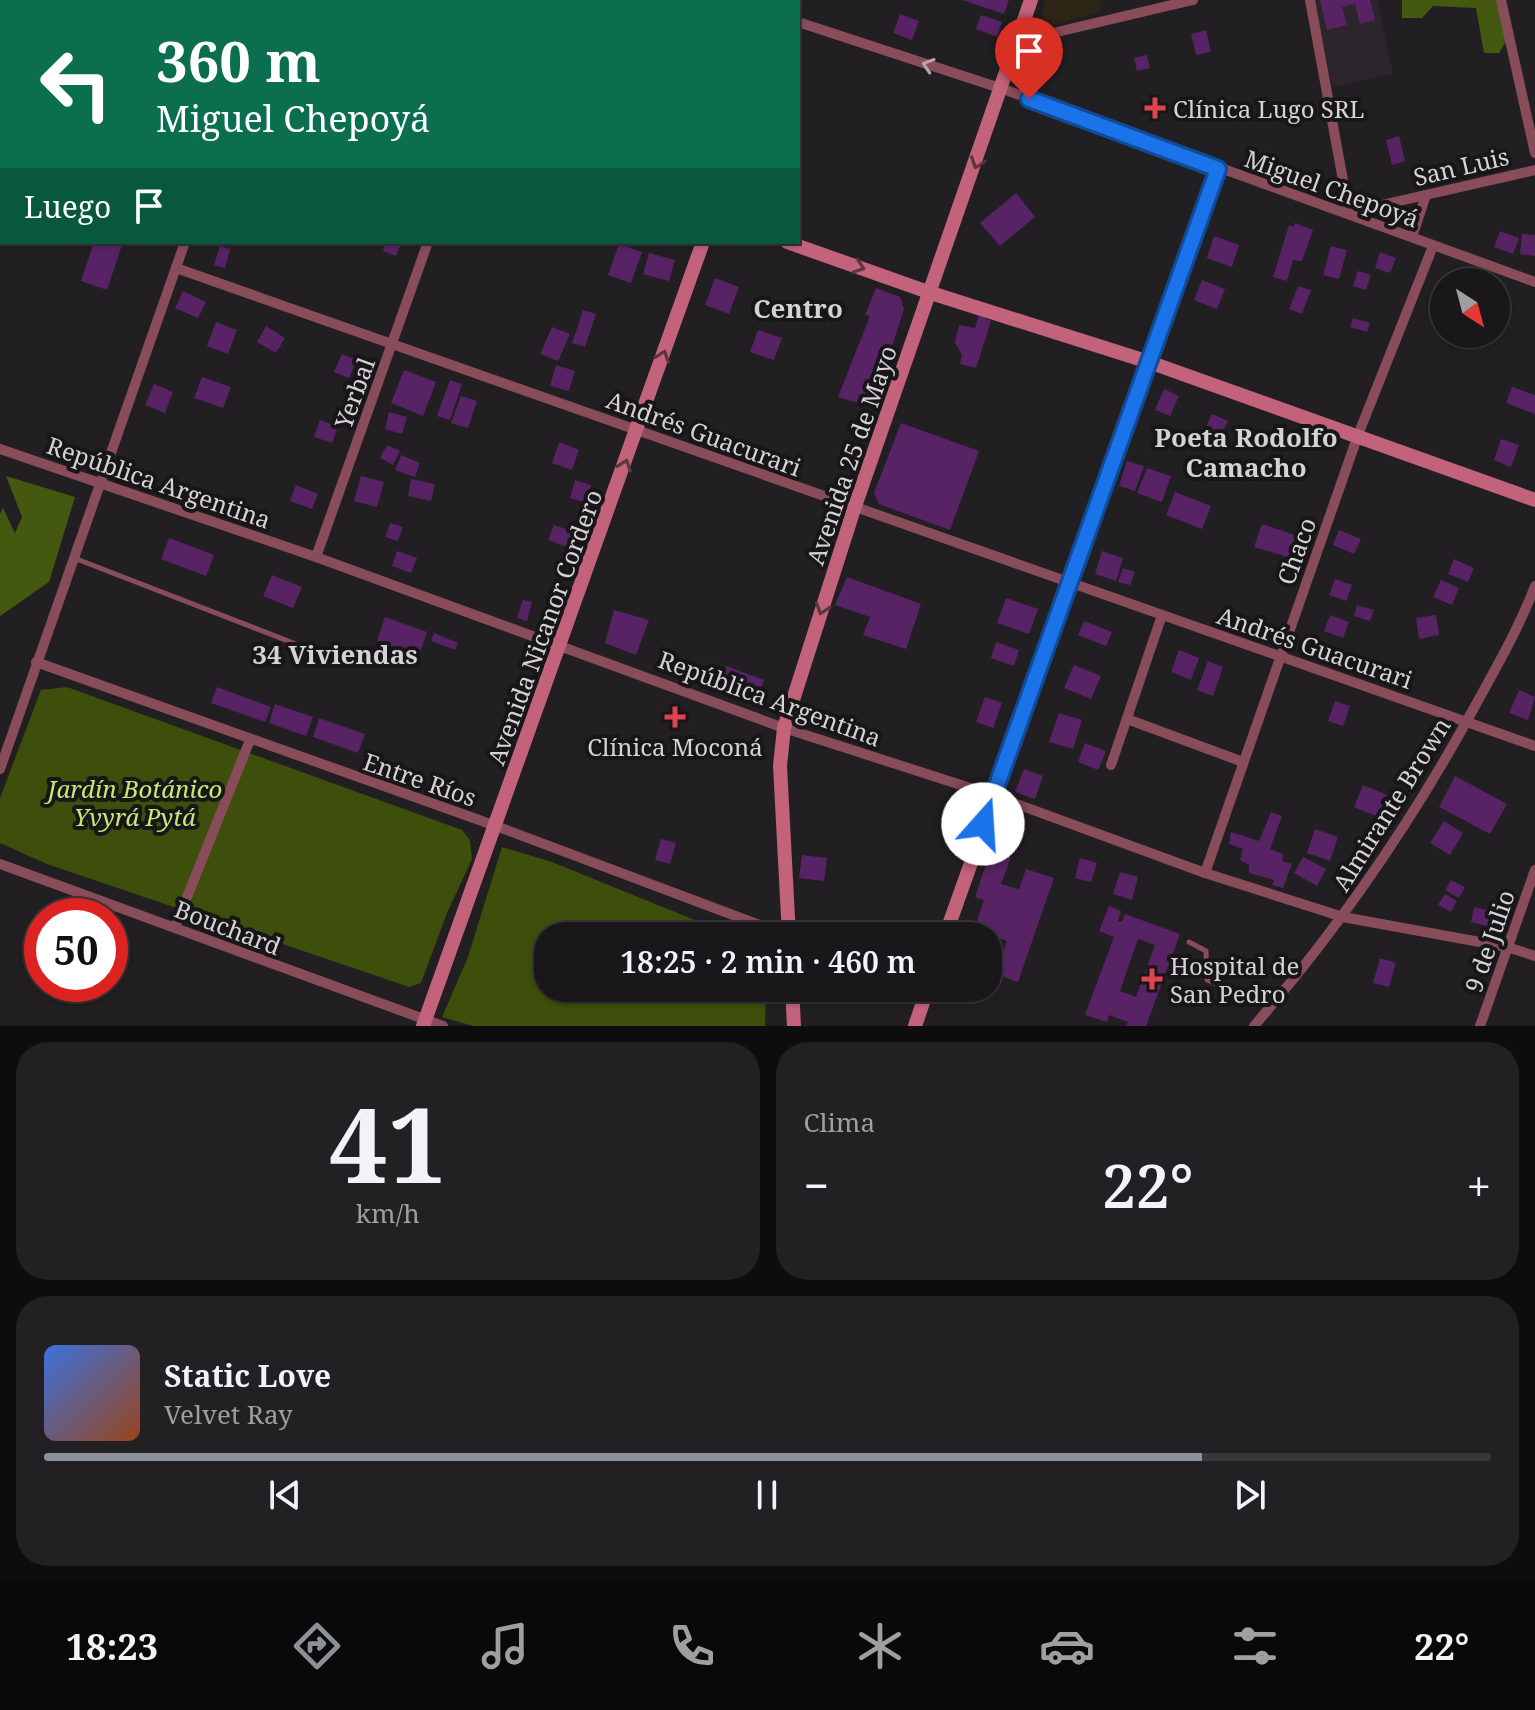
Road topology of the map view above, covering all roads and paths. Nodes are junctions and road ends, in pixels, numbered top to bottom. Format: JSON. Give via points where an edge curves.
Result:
{"nodes":[{"id":1,"x":1031,"y":0,"type":"edge"},
{"id":2,"x":1193,"y":0,"type":"edge"},
{"id":3,"x":1310,"y":0,"type":"edge"},
{"id":4,"x":1501,"y":0,"type":"edge"},
{"id":5,"x":800,"y":23,"type":"edge"},
{"id":6,"x":1019,"y":41,"type":"junction"},
{"id":7,"x":1003,"y":89,"type":"junction"},
{"id":8,"x":1535,"y":153,"type":"edge"},
{"id":9,"x":1218,"y":169,"type":"junction"},
{"id":10,"x":1535,"y":170,"type":"edge"},
{"id":11,"x":1426,"y":195,"type":"junction"},
{"id":12,"x":1349,"y":213,"type":"junction"},
{"id":13,"x":1412,"y":237,"type":"junction"},
{"id":14,"x":184,"y":244,"type":"edge"},
{"id":15,"x":427,"y":244,"type":"edge"},
{"id":16,"x":702,"y":244,"type":"edge"},
{"id":17,"x":793,"y":244,"type":"edge"},
{"id":18,"x":1433,"y":246,"type":"junction"},
{"id":19,"x":176,"y":268,"type":"junction"},
{"id":20,"x":1535,"y":282,"type":"edge"},
{"id":21,"x":931,"y":293,"type":"junction"},
{"id":22,"x":394,"y":342,"type":"junction"},
{"id":23,"x":1149,"y":362,"type":"junction"},
{"id":24,"x":638,"y":430,"type":"junction"},
{"id":25,"x":1358,"y":435,"type":"junction"},
{"id":26,"x":0,"y":449,"type":"edge"},
{"id":27,"x":101,"y":482,"type":"junction"},
{"id":28,"x":1535,"y":500,"type":"edge"},
{"id":29,"x":854,"y":509,"type":"junction"},
{"id":30,"x":74,"y":557,"type":"junction"},
{"id":31,"x":316,"y":557,"type":"junction"},
{"id":32,"x":1072,"y":581,"type":"junction"},
{"id":33,"x":1535,"y":586,"type":"edge"},
{"id":34,"x":1162,"y":615,"type":"junction"},
{"id":35,"x":561,"y":643,"type":"junction"},
{"id":36,"x":301,"y":646,"type":"dead end"},
{"id":37,"x":1279,"y":657,"type":"junction"},
{"id":38,"x":36,"y":662,"type":"junction"},
{"id":39,"x":1127,"y":719,"type":"junction"},
{"id":40,"x":1467,"y":721,"type":"junction"},
{"id":41,"x":784,"y":728,"type":"junction"},
{"id":42,"x":250,"y":740,"type":"junction"},
{"id":43,"x":1535,"y":746,"type":"edge"},
{"id":44,"x":1243,"y":762,"type":"junction"},
{"id":45,"x":1111,"y":765,"type":"dead end"},
{"id":46,"x":0,"y":769,"type":"edge"},
{"id":47,"x":992,"y":795,"type":"junction"},
{"id":48,"x":496,"y":826,"type":"junction"},
{"id":49,"x":0,"y":864,"type":"edge"},
{"id":50,"x":1535,"y":870,"type":"edge"},
{"id":51,"x":1205,"y":873,"type":"junction"},
{"id":52,"x":1343,"y":917,"type":"junction"},
{"id":53,"x":752,"y":922,"type":"edge"},
{"id":54,"x":788,"y":922,"type":"edge"},
{"id":55,"x":950,"y":922,"type":"edge"},
{"id":56,"x":175,"y":927,"type":"junction"},
{"id":57,"x":1189,"y":942,"type":"dead end"},
{"id":58,"x":1507,"y":947,"type":"junction"},
{"id":59,"x":1535,"y":956,"type":"edge"},
{"id":60,"x":793,"y":1002,"type":"edge"},
{"id":61,"x":923,"y":1002,"type":"edge"},
{"id":62,"x":1271,"y":1006,"type":"junction"},
{"id":63,"x":424,"y":1023,"type":"edge"},
{"id":64,"x":443,"y":1026,"type":"edge"},
{"id":65,"x":794,"y":1026,"type":"edge"},
{"id":66,"x":915,"y":1026,"type":"edge"},
{"id":67,"x":1254,"y":1026,"type":"edge"},
{"id":68,"x":1480,"y":1026,"type":"edge"}],
"edges":[{"from":1,"to":6,"type":"main road","name":"Avenida 25 de Mayo"},
{"from":2,"to":6,"type":"street"},
{"from":3,"to":12,"type":"street"},
{"from":4,"to":8,"type":"street"},
{"from":7,"to":5,"type":"street","name":"Miguel Chepoyá","one_way":true},
{"from":6,"to":7,"type":"main road","name":"Avenida 25 de Mayo"},
{"from":7,"to":9,"type":"street","name":"Miguel Chepoyá"},
{"from":7,"to":21,"type":"main road","name":"Avenida 25 de Mayo","one_way":true},
{"from":9,"to":12,"type":"street","name":"Miguel Chepoyá"},
{"from":9,"to":23,"type":"main road"},
{"from":10,"to":11,"type":"street","name":"San Luis"},
{"from":11,"to":12,"type":"street","name":"San Luis"},
{"from":11,"to":13,"type":"street"},
{"from":12,"to":13,"type":"street","name":"Miguel Chepoyá"},
{"from":13,"to":18,"type":"street","name":"Miguel Chepoyá"},
{"from":14,"to":19,"type":"street"},
{"from":15,"to":22,"type":"street","name":"Yerbal"},
{"from":24,"to":16,"type":"main road","name":"Avenida Nicanor Cordero","one_way":true},
{"from":17,"to":21,"type":"main road","one_way":true},
{"from":18,"to":20,"type":"street","name":"Miguel Chepoyá"},
{"from":18,"to":25,"type":"street","name":"Chaco"},
{"from":19,"to":22,"type":"street","name":"Andrés Guacurari"},
{"from":19,"to":27,"type":"street"},
{"from":21,"to":23,"type":"main road"},
{"from":21,"to":29,"type":"main road","name":"Avenida 25 de Mayo"},
{"from":22,"to":24,"type":"street","name":"Andrés Guacurari"},
{"from":22,"to":31,"type":"street","name":"Yerbal"},
{"from":23,"to":25,"type":"main road"},
{"from":23,"to":32,"type":"main road"},
{"from":24,"to":29,"type":"street","name":"Andrés Guacurari"},
{"from":35,"to":24,"type":"main road","name":"Avenida Nicanor Cordero","one_way":true},
{"from":25,"to":28,"type":"main road"},
{"from":25,"to":37,"type":"street","name":"Chaco"},
{"from":26,"to":27,"type":"street","name":"República Argentina"},
{"from":27,"to":30,"type":"street"},
{"from":27,"to":31,"type":"street","name":"República Argentina"},
{"from":29,"to":32,"type":"street","name":"Andrés Guacurari"},
{"from":29,"to":41,"type":"main road","name":"Avenida 25 de Mayo","one_way":true},
{"from":30,"to":36,"type":"lane"},
{"from":30,"to":38,"type":"street"},
{"from":31,"to":35,"type":"street","name":"República Argentina"},
{"from":32,"to":34,"type":"street","name":"Andrés Guacurari"},
{"from":32,"to":47,"type":"main road"},
{"from":33,"to":40,"type":"street","name":"Almirante Brown"},
{"from":34,"to":37,"type":"street","name":"Andrés Guacurari"},
{"from":34,"to":39,"type":"street"},
{"from":35,"to":41,"type":"street","name":"República Argentina"},
{"from":35,"to":48,"type":"main road","name":"Avenida Nicanor Cordero"},
{"from":37,"to":40,"type":"street","name":"Andrés Guacurari"},
{"from":37,"to":44,"type":"street","name":"Chaco"},
{"from":38,"to":42,"type":"street","name":"Entre Ríos"},
{"from":38,"to":46,"type":"street"},
{"from":39,"to":44,"type":"street"},
{"from":39,"to":45,"type":"street"},
{"from":40,"to":43,"type":"street","name":"Andrés Guacurari"},
{"from":40,"to":52,"type":"street","name":"Almirante Brown"},
{"from":41,"to":47,"type":"street","name":"República Argentina"},
{"from":41,"to":54,"type":"main road","name":"Avenida 25 de Mayo","via":[[780,766]]},
{"from":42,"to":48,"type":"street","name":"Entre Ríos"},
{"from":42,"to":56,"type":"street"},
{"from":44,"to":51,"type":"street","name":"Chaco"},
{"from":47,"to":51,"type":"street","name":"República Argentina"},
{"from":47,"to":55,"type":"main road"},
{"from":48,"to":53,"type":"street","name":"Entre Ríos"},
{"from":48,"to":63,"type":"main road","name":"Avenida Nicanor Cordero"},
{"from":49,"to":56,"type":"street","name":"Bouchard"},
{"from":50,"to":58,"type":"street","name":"9 de Julio"},
{"from":51,"to":52,"type":"street","name":"República Argentina"},
{"from":52,"to":58,"type":"street","name":"República Argentina"},
{"from":52,"to":62,"type":"street","name":"Almirante Brown"},
{"from":56,"to":63,"type":"street","name":"Bouchard"},
{"from":57,"to":62,"type":"lane","via":[[1206,951],[1207,980]]},
{"from":58,"to":59,"type":"street","name":"República Argentina"},
{"from":58,"to":68,"type":"street","name":"9 de Julio"},
{"from":60,"to":65,"type":"main road"},
{"from":61,"to":66,"type":"main road"},
{"from":62,"to":67,"type":"street","name":"Almirante Brown"},
{"from":63,"to":64,"type":"street","name":"Bouchard"}]}
